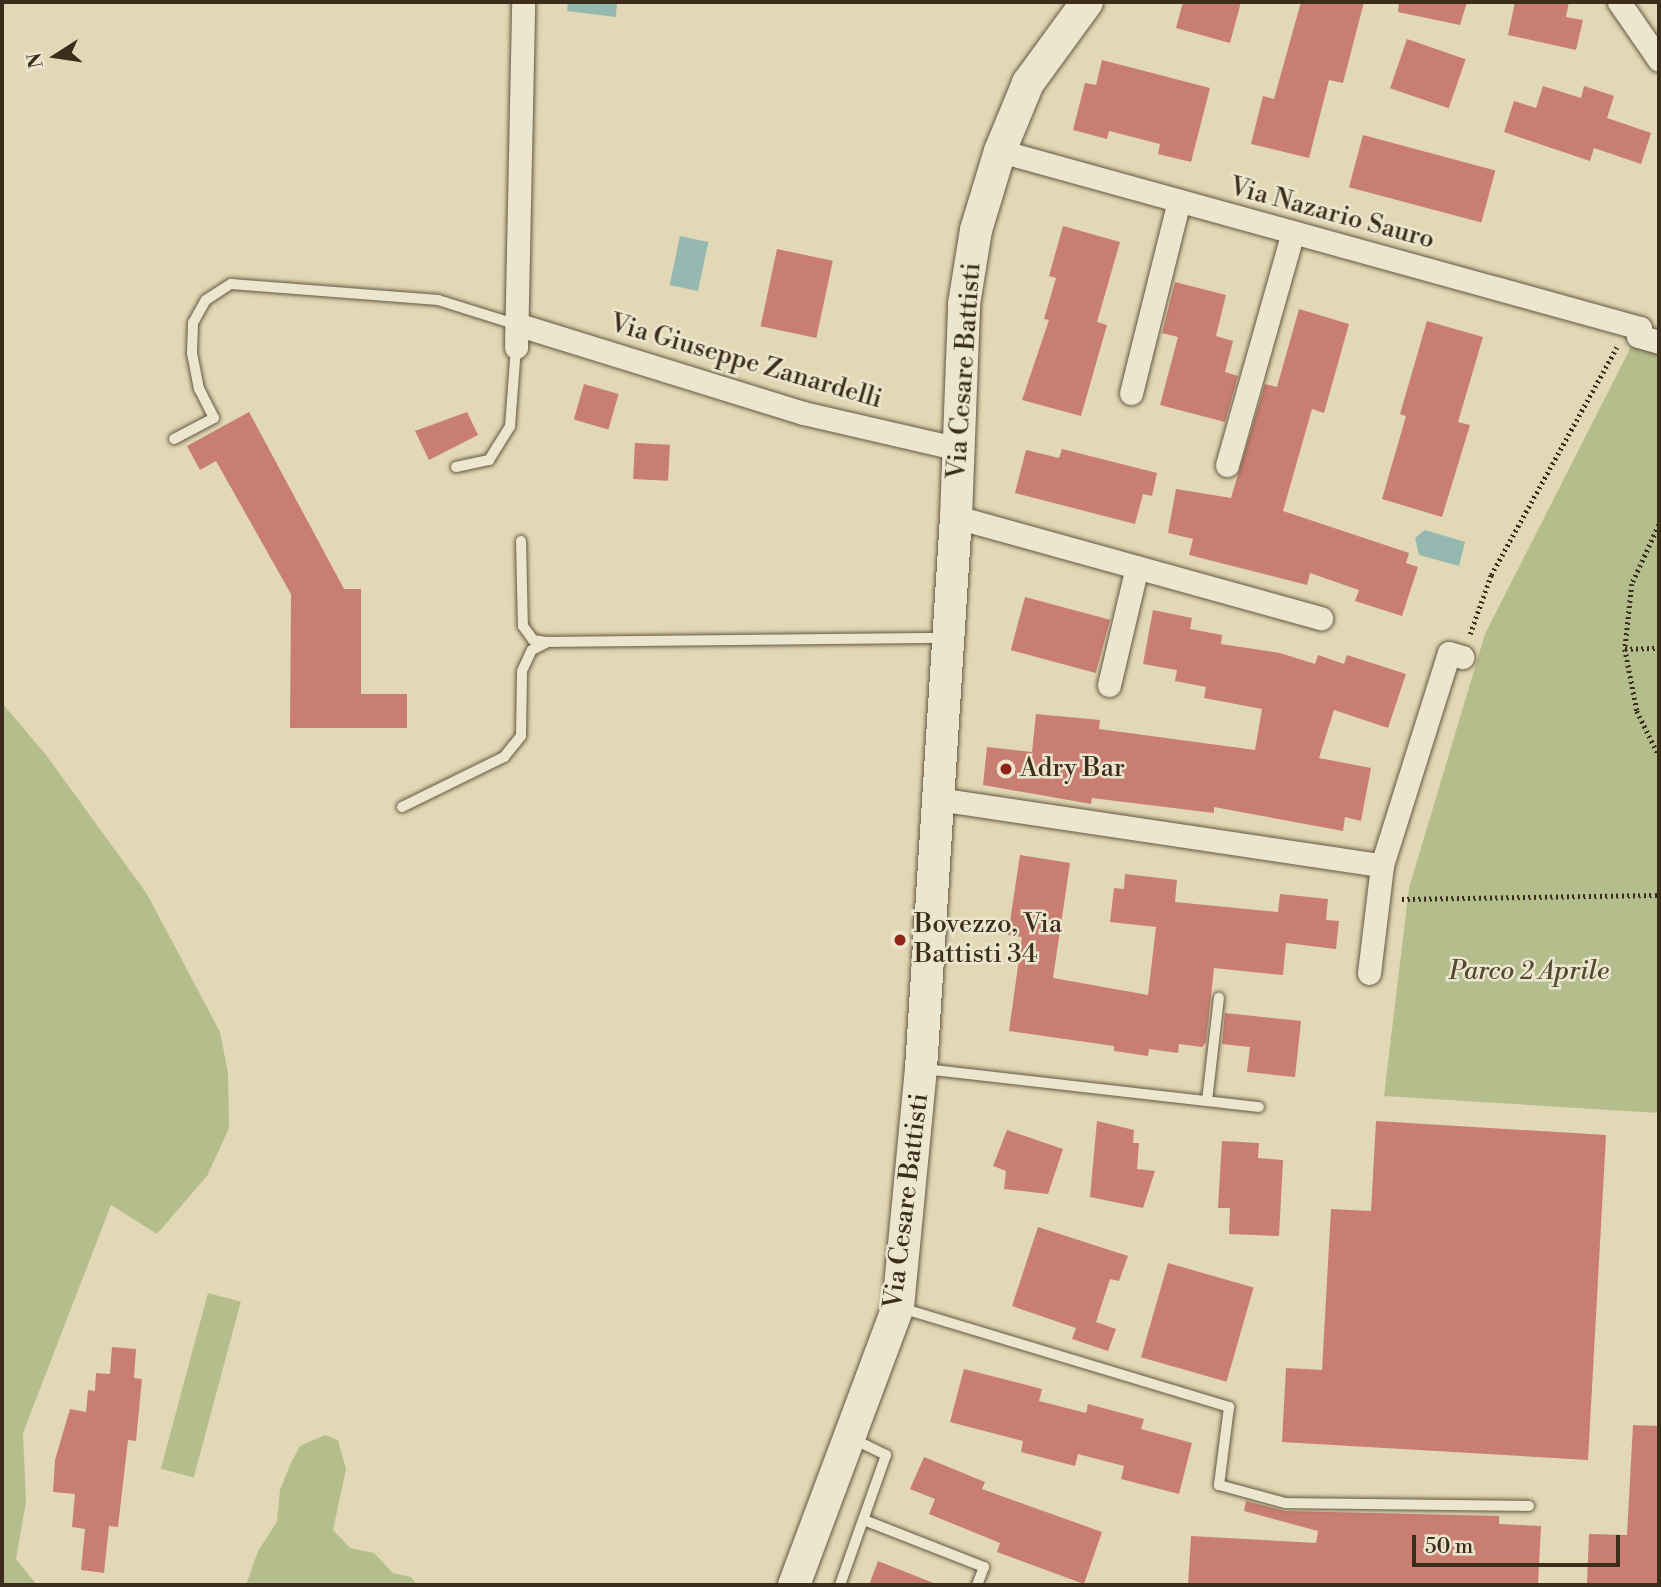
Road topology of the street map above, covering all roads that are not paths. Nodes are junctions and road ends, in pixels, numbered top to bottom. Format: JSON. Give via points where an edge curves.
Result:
{"nodes":[{"id":1,"x":523,"y":2,"type":"edge"},
{"id":2,"x":1087,"y":2,"type":"edge"},
{"id":3,"x":1619,"y":2,"type":"edge"},
{"id":4,"x":1659,"y":60,"type":"edge"},
{"id":5,"x":1000,"y":151,"type":"junction"},
{"id":6,"x":1179,"y":201,"type":"junction"},
{"id":7,"x":1293,"y":232,"type":"junction"},
{"id":8,"x":1642,"y":334,"type":"edge"},
{"id":9,"x":517,"y":336,"type":"junction"},
{"id":10,"x":1131,"y":393,"type":"dead end"},
{"id":11,"x":174,"y":439,"type":"dead end"},
{"id":12,"x":959,"y":449,"type":"junction"},
{"id":13,"x":1227,"y":465,"type":"dead end"},
{"id":14,"x":456,"y":467,"type":"dead end"},
{"id":15,"x":956,"y":517,"type":"junction"},
{"id":16,"x":521,"y":541,"type":"dead end"},
{"id":17,"x":1137,"y":567,"type":"junction"},
{"id":18,"x":1321,"y":618,"type":"dead end"},
{"id":19,"x":948,"y":638,"type":"junction"},
{"id":20,"x":548,"y":642,"type":"junction"},
{"id":21,"x":1462,"y":657,"type":"road end"},
{"id":22,"x":1109,"y":685,"type":"dead end"},
{"id":23,"x":938,"y":799,"type":"junction"},
{"id":24,"x":402,"y":807,"type":"dead end"},
{"id":25,"x":1382,"y":865,"type":"junction"},
{"id":26,"x":1369,"y":973,"type":"dead end"},
{"id":27,"x":1219,"y":998,"type":"dead end"},
{"id":28,"x":921,"y":1069,"type":"junction"},
{"id":29,"x":1207,"y":1101,"type":"junction"},
{"id":30,"x":1259,"y":1107,"type":"dead end"},
{"id":31,"x":898,"y":1307,"type":"junction"},
{"id":32,"x":849,"y":1438,"type":"junction"},
{"id":33,"x":1529,"y":1506,"type":"dead end"},
{"id":34,"x":864,"y":1520,"type":"junction"},
{"id":35,"x":794,"y":1585,"type":"edge"},
{"id":36,"x":840,"y":1585,"type":"edge"},
{"id":37,"x":976,"y":1585,"type":"edge"}],
"edges":[{"from":1,"to":9,"type":"street"},
{"from":2,"to":5,"type":"street","name":"Via Cesare Battisti","via":[[1028,83]]},
{"from":3,"to":4,"type":"street"},
{"from":5,"to":6,"type":"street","name":"Via Nazario Sauro"},
{"from":5,"to":12,"type":"street","name":"Via Cesare Battisti","via":[[976,230],[964,304]]},
{"from":6,"to":7,"type":"street","name":"Via Nazario Sauro"},
{"from":6,"to":10,"type":"street"},
{"from":7,"to":8,"type":"street","name":"Via Nazario Sauro"},
{"from":7,"to":13,"type":"street"},
{"from":9,"to":11,"type":"lane","via":[[438,300],[231,284],[206,300],[193,323],[191,353],[199,389],[214,418]]},
{"from":9,"to":12,"type":"street","name":"Via Giuseppe Zanardelli","via":[[803,413]]},
{"from":9,"to":14,"type":"lane","via":[[510,427],[489,460]]},
{"from":12,"to":15,"type":"street","name":"Via Cesare Battisti"},
{"from":15,"to":17,"type":"street","name":"Via Cesare Battisti"},
{"from":15,"to":19,"type":"street","name":"Via Cesare Battisti"},
{"from":16,"to":20,"type":"lane","via":[[523,626],[533,640]]},
{"from":17,"to":18,"type":"street","name":"Via Cesare Battisti"},
{"from":17,"to":22,"type":"street"},
{"from":19,"to":20,"type":"lane"},
{"from":19,"to":23,"type":"street","name":"Via Cesare Battisti"},
{"from":20,"to":24,"type":"lane","via":[[532,650],[523,671],[521,736],[504,757]]},
{"from":21,"to":25,"type":"street","via":[[1449,653]]},
{"from":23,"to":25,"type":"street"},
{"from":23,"to":28,"type":"street","name":"Via Cesare Battisti"},
{"from":25,"to":26,"type":"street"},
{"from":27,"to":29,"type":"lane"},
{"from":28,"to":29,"type":"lane"},
{"from":28,"to":31,"type":"street","name":"Via Cesare Battisti"},
{"from":29,"to":30,"type":"lane"},
{"from":31,"to":32,"type":"street","name":"Via Cesare Battisti"},
{"from":31,"to":33,"type":"lane","via":[[1229,1407],[1219,1485],[1284,1503]]},
{"from":32,"to":34,"type":"lane","via":[[886,1455]]},
{"from":32,"to":35,"type":"street","name":"Via Cesare Battisti"},
{"from":34,"to":36,"type":"lane"},
{"from":34,"to":37,"type":"lane","via":[[984,1567]]}]}
